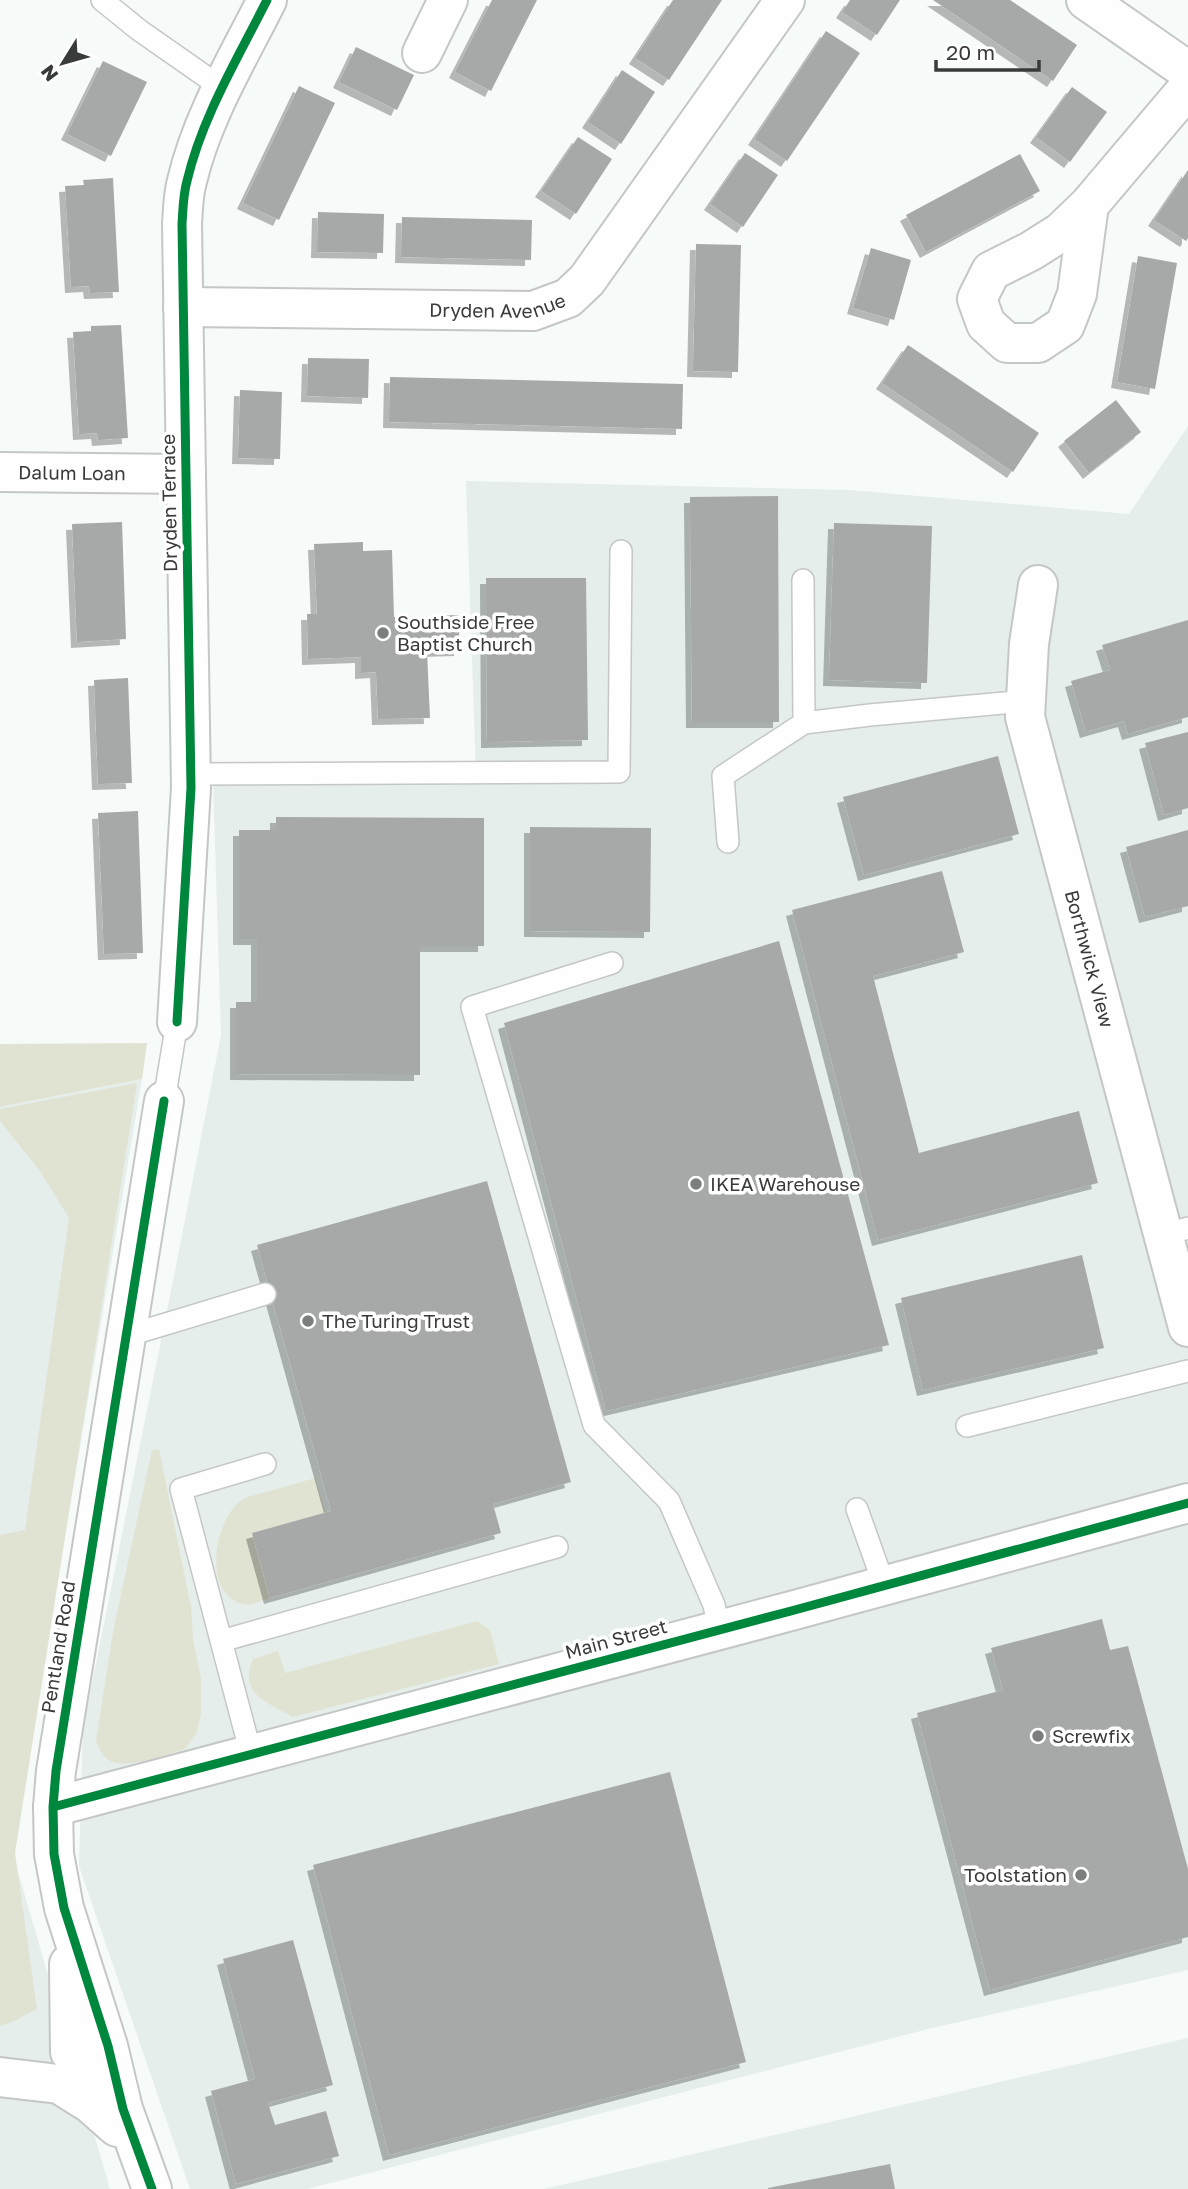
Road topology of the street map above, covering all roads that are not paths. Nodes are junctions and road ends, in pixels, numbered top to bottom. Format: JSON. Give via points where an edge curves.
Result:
{"nodes":[{"id":1,"x":102,"y":0,"type":"edge"},
{"id":2,"x":267,"y":0,"type":"edge"},
{"id":3,"x":448,"y":0,"type":"edge"},
{"id":4,"x":785,"y":0,"type":"edge"},
{"id":5,"x":1086,"y":0,"type":"edge"},
{"id":6,"x":422,"y":53,"type":"dead end"},
{"id":7,"x":1188,"y":71,"type":"edge"},
{"id":8,"x":222,"y":88,"type":"junction"},
{"id":9,"x":1188,"y":88,"type":"edge"},
{"id":10,"x":1089,"y":205,"type":"dead end"},
{"id":11,"x":183,"y":307,"type":"junction"},
{"id":12,"x":0,"y":472,"type":"edge"},
{"id":13,"x":186,"y":474,"type":"junction"},
{"id":14,"x":621,"y":551,"type":"dead end"},
{"id":15,"x":803,"y":580,"type":"dead end"},
{"id":16,"x":1038,"y":585,"type":"dead end"},
{"id":17,"x":1026,"y":701,"type":"junction"},
{"id":18,"x":804,"y":723,"type":"junction"},
{"id":19,"x":191,"y":774,"type":"junction"},
{"id":20,"x":728,"y":842,"type":"dead end"},
{"id":21,"x":612,"y":963,"type":"dead end"},
{"id":22,"x":177,"y":1023,"type":"joint"},
{"id":23,"x":164,"y":1101,"type":"joint"},
{"id":24,"x":1176,"y":1232,"type":"edge"},
{"id":25,"x":265,"y":1294,"type":"dead end"},
{"id":26,"x":1188,"y":1327,"type":"edge"},
{"id":27,"x":126,"y":1336,"type":"junction"},
{"id":28,"x":1188,"y":1371,"type":"edge"},
{"id":29,"x":967,"y":1426,"type":"dead end"},
{"id":30,"x":265,"y":1464,"type":"dead end"},
{"id":31,"x":1188,"y":1503,"type":"edge"},
{"id":32,"x":857,"y":1508,"type":"dead end"},
{"id":33,"x":557,"y":1547,"type":"dead end"},
{"id":34,"x":884,"y":1586,"type":"junction"},
{"id":35,"x":719,"y":1630,"type":"junction"},
{"id":36,"x":222,"y":1641,"type":"junction"},
{"id":37,"x":251,"y":1754,"type":"junction"},
{"id":38,"x":53,"y":1807,"type":"junction"},
{"id":39,"x":64,"y":1908,"type":"junction"},
{"id":40,"x":70,"y":2052,"type":"junction"},
{"id":41,"x":0,"y":2065,"type":"edge"},
{"id":42,"x":0,"y":2077,"type":"edge"},
{"id":43,"x":128,"y":2126,"type":"junction"},
{"id":44,"x":152,"y":2189,"type":"edge"}],
"edges":[{"from":1,"to":8,"type":"lane"},
{"from":2,"to":8,"type":"street","name":"Dryden Terrace"},
{"from":3,"to":6,"type":"street"},
{"from":4,"to":11,"type":"street","name":"Dryden Avenue","via":[[587,279],[568,298],[533,311]]},
{"from":5,"to":7,"type":"street"},
{"from":8,"to":11,"type":"street","name":"Dryden Terrace","via":[[186,184]]},
{"from":9,"to":10,"type":"street"},
{"from":11,"to":13,"type":"street","name":"Dryden Terrace"},
{"from":12,"to":13,"type":"street","name":"Dalum Loan"},
{"from":13,"to":19,"type":"street","name":"Dryden Terrace"},
{"from":14,"to":19,"type":"lane","via":[[620,772]]},
{"from":15,"to":18,"type":"lane"},
{"from":16,"to":17,"type":"street","name":"Borthwick View"},
{"from":17,"to":18,"type":"lane"},
{"from":17,"to":24,"type":"street","name":"Borthwick View","via":[[1025,717]]},
{"from":18,"to":20,"type":"lane","via":[[723,776]]},
{"from":19,"to":22,"type":"street","name":"Dryden Terrace"},
{"from":21,"to":35,"type":"lane","via":[[472,1007],[594,1425],[669,1501],[714,1605]]},
{"from":22,"to":23,"type":"lane","name":"Pentland Road"},
{"from":23,"to":27,"type":"street","name":"Pentland Road"},
{"from":24,"to":26,"type":"street","name":"Borthwick View"},
{"from":25,"to":27,"type":"lane"},
{"from":27,"to":38,"type":"street","name":"Pentland Road"},
{"from":28,"to":29,"type":"lane"},
{"from":30,"to":36,"type":"lane","via":[[181,1489]]},
{"from":31,"to":34,"type":"street","name":"Main Street"},
{"from":32,"to":34,"type":"lane"},
{"from":33,"to":36,"type":"lane"},
{"from":34,"to":35,"type":"street","name":"Main Street"},
{"from":35,"to":37,"type":"street","name":"Main Street"},
{"from":36,"to":37,"type":"lane"},
{"from":37,"to":38,"type":"street","name":"Main Street"},
{"from":38,"to":39,"type":"street","name":"Pentland Road","via":[[54,1854]]},
{"from":39,"to":40,"type":"street","name":"Pentland Road"},
{"from":39,"to":43,"type":"street","name":"Pentland Road"},
{"from":40,"to":41,"type":"street"},
{"from":40,"to":43,"type":"street","name":"Pentland Road","via":[[93,2072]]},
{"from":42,"to":43,"type":"street","via":[[59,2084]]},
{"from":43,"to":44,"type":"street","name":"Pentland Road"}]}
